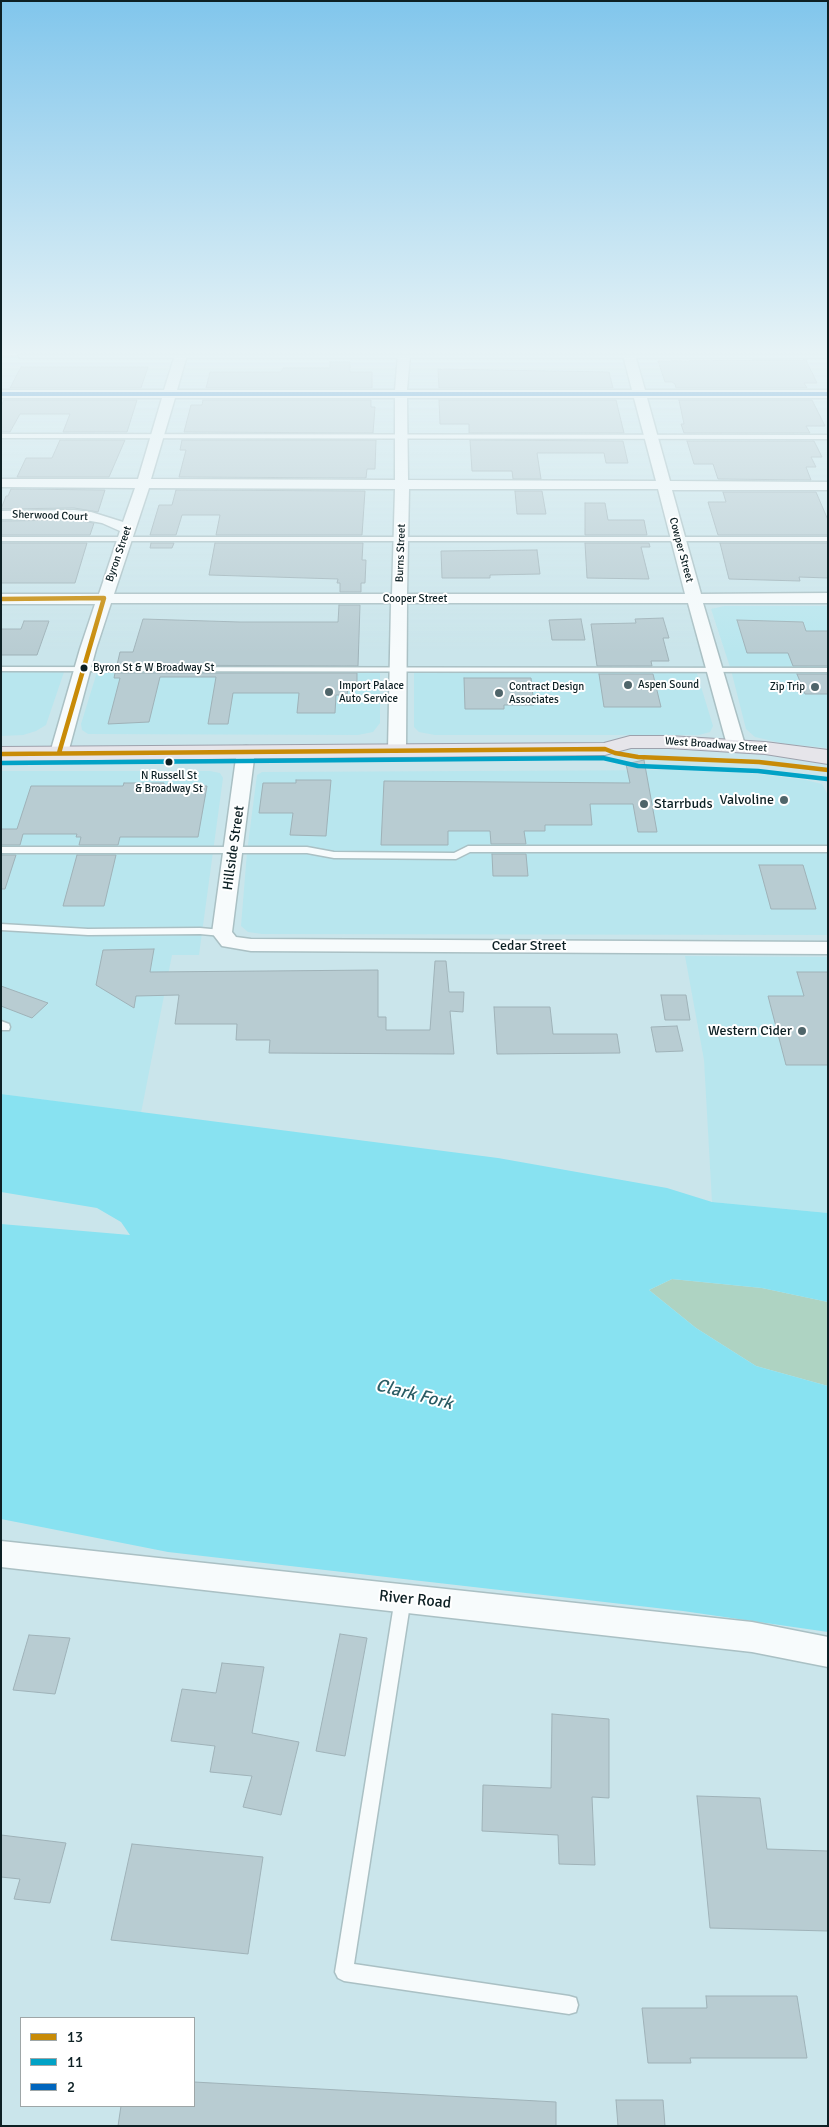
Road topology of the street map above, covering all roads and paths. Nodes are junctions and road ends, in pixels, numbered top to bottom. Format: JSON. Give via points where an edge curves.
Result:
{"nodes":[{"id":1,"x":152,"y":454,"type":"edge"},
{"id":2,"x":401,"y":454,"type":"edge"},
{"id":3,"x":655,"y":454,"type":"edge"},
{"id":4,"x":1,"y":483,"type":"edge"},
{"id":5,"x":143,"y":484,"type":"junction"},
{"id":6,"x":402,"y":485,"type":"junction"},
{"id":7,"x":663,"y":486,"type":"junction"},
{"id":8,"x":828,"y":486,"type":"edge"},
{"id":9,"x":1,"y":514,"type":"edge"},
{"id":10,"x":125,"y":534,"type":"junction"},
{"id":11,"x":1,"y":538,"type":"edge"},
{"id":12,"x":402,"y":539,"type":"junction"},
{"id":13,"x":678,"y":539,"type":"junction"},
{"id":14,"x":828,"y":539,"type":"edge"},
{"id":15,"x":104,"y":598,"type":"junction"},
{"id":16,"x":694,"y":598,"type":"junction"},
{"id":17,"x":828,"y":598,"type":"edge"},
{"id":18,"x":1,"y":599,"type":"edge"},
{"id":19,"x":399,"y":599,"type":"junction"},
{"id":20,"x":1,"y":669,"type":"edge"},
{"id":21,"x":82,"y":670,"type":"junction"},
{"id":22,"x":399,"y":670,"type":"junction"},
{"id":23,"x":714,"y":670,"type":"junction"},
{"id":24,"x":828,"y":670,"type":"edge"},
{"id":25,"x":736,"y":745,"type":"junction"},
{"id":26,"x":605,"y":749,"type":"junction"},
{"id":27,"x":396,"y":750,"type":"junction"},
{"id":28,"x":246,"y":751,"type":"junction"},
{"id":29,"x":58,"y":753,"type":"junction"},
{"id":30,"x":1,"y":754,"type":"edge"},
{"id":31,"x":828,"y":757,"type":"edge"},
{"id":32,"x":828,"y":770,"type":"edge"},
{"id":33,"x":828,"y":848,"type":"edge"},
{"id":34,"x":234,"y":849,"type":"junction"},
{"id":35,"x":1,"y":850,"type":"edge"},
{"id":36,"x":1,"y":927,"type":"edge"},
{"id":37,"x":226,"y":937,"type":"junction"},
{"id":38,"x":828,"y":948,"type":"edge"},
{"id":39,"x":1,"y":1554,"type":"edge"},
{"id":40,"x":403,"y":1598,"type":"junction"},
{"id":41,"x":828,"y":1652,"type":"edge"},
{"id":42,"x":569,"y":2005,"type":"dead end"}],
"edges":[{"from":1,"to":5,"type":"street","name":"Byron Street"},
{"from":2,"to":6,"type":"street","name":"Burns Street"},
{"from":3,"to":7,"type":"street","name":"Cowper Street"},
{"from":4,"to":5,"type":"street"},
{"from":5,"to":6,"type":"street"},
{"from":5,"to":10,"type":"street","name":"Byron Street"},
{"from":6,"to":7,"type":"street"},
{"from":6,"to":12,"type":"street","name":"Burns Street"},
{"from":7,"to":8,"type":"street"},
{"from":7,"to":13,"type":"street","name":"Cowper Street"},
{"from":9,"to":10,"type":"street","name":"Sherwood Court","via":[[91,516],[107,520]]},
{"from":10,"to":11,"type":"lane"},
{"from":10,"to":12,"type":"lane"},
{"from":10,"to":15,"type":"street","name":"Byron Street"},
{"from":12,"to":13,"type":"lane"},
{"from":12,"to":19,"type":"street","name":"Burns Street"},
{"from":13,"to":14,"type":"lane"},
{"from":13,"to":16,"type":"street","name":"Cowper Street"},
{"from":15,"to":18,"type":"street","name":"Cooper Street"},
{"from":15,"to":19,"type":"street","name":"Cooper Street"},
{"from":15,"to":21,"type":"street","name":"Byron Street"},
{"from":16,"to":17,"type":"street","name":"Cooper Street"},
{"from":16,"to":19,"type":"street","name":"Cooper Street"},
{"from":16,"to":23,"type":"street","name":"Cowper Street"},
{"from":19,"to":22,"type":"street","name":"Burns Street"},
{"from":20,"to":21,"type":"lane"},
{"from":21,"to":22,"type":"lane"},
{"from":21,"to":29,"type":"street","name":"Byron Street"},
{"from":22,"to":23,"type":"lane"},
{"from":22,"to":27,"type":"street","name":"Burns Street"},
{"from":23,"to":24,"type":"lane"},
{"from":23,"to":25,"type":"street","name":"Cowper Street"},
{"from":25,"to":26,"type":"main road","name":"West Broadway Street","via":[[630,742]]},
{"from":25,"to":31,"type":"main road","name":"West Broadway Street"},
{"from":26,"to":27,"type":"main road","name":"West Broadway Street"},
{"from":26,"to":32,"type":"main road","name":"West Broadway Street","via":[[638,757],[759,762]]},
{"from":27,"to":28,"type":"main road","name":"West Broadway Street"},
{"from":28,"to":29,"type":"main road","name":"West Broadway Street"},
{"from":28,"to":34,"type":"street","name":"Hillside Street"},
{"from":29,"to":30,"type":"main road","name":"West Broadway Street"},
{"from":33,"to":34,"type":"lane","via":[[468,849],[456,856],[334,855],[307,850]]},
{"from":34,"to":35,"type":"lane"},
{"from":34,"to":37,"type":"street","name":"Hillside Street"},
{"from":36,"to":37,"type":"lane","via":[[88,932],[200,931]]},
{"from":37,"to":38,"type":"street","name":"Cedar Street","via":[[250,945]]},
{"from":39,"to":40,"type":"street","name":"River Road"},
{"from":40,"to":41,"type":"street","name":"River Road","via":[[752,1637]]},
{"from":40,"to":42,"type":"lane","via":[[344,1972]]}]}
